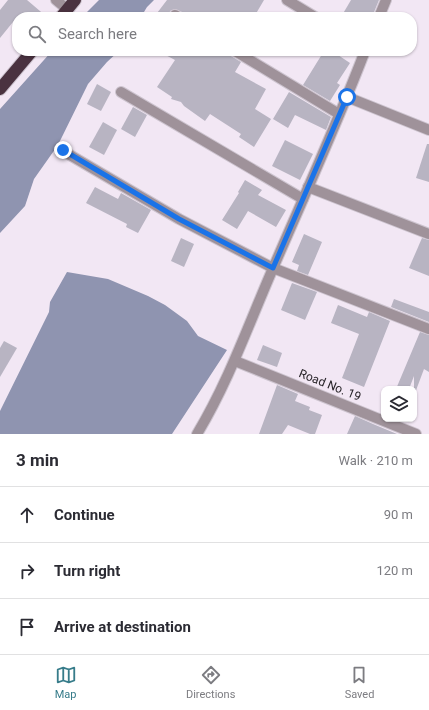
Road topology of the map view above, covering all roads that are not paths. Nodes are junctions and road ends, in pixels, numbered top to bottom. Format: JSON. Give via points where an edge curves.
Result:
{"nodes":[{"id":1,"x":56,"y":0,"type":"edge"},
{"id":2,"x":287,"y":0,"type":"edge"},
{"id":3,"x":386,"y":0,"type":"edge"},
{"id":4,"x":68,"y":9,"type":"edge"},
{"id":5,"x":307,"y":12,"type":"edge"},
{"id":6,"x":381,"y":12,"type":"edge"},
{"id":7,"x":28,"y":56,"type":"edge"},
{"id":8,"x":242,"y":56,"type":"edge"},
{"id":9,"x":363,"y":56,"type":"edge"},
{"id":10,"x":0,"y":89,"type":"edge"},
{"id":11,"x":121,"y":92,"type":"dead end"},
{"id":12,"x":347,"y":97,"type":"junction"},
{"id":13,"x":339,"y":114,"type":"junction"},
{"id":14,"x":429,"y":130,"type":"edge"},
{"id":15,"x":63,"y":150,"type":"dead end"},
{"id":16,"x":308,"y":187,"type":"junction"},
{"id":17,"x":303,"y":199,"type":"junction"},
{"id":18,"x":429,"y":234,"type":"edge"},
{"id":19,"x":273,"y":268,"type":"junction"},
{"id":20,"x":429,"y":329,"type":"edge"},
{"id":21,"x":235,"y":361,"type":"junction"},
{"id":22,"x":198,"y":434,"type":"edge"},
{"id":23,"x":416,"y":434,"type":"edge"}],
"edges":[{"from":1,"to":4,"type":"street"},
{"from":2,"to":5,"type":"street"},
{"from":3,"to":6,"type":"street"},
{"from":7,"to":10,"type":"highway"},
{"from":8,"to":13,"type":"street"},
{"from":9,"to":12,"type":"street"},
{"from":11,"to":17,"type":"street"},
{"from":12,"to":13,"type":"street"},
{"from":12,"to":14,"type":"street"},
{"from":13,"to":16,"type":"street"},
{"from":15,"to":19,"type":"street","via":[[179,219]]},
{"from":16,"to":17,"type":"street"},
{"from":16,"to":18,"type":"street"},
{"from":17,"to":19,"type":"street"},
{"from":19,"to":20,"type":"street"},
{"from":19,"to":21,"type":"street"},
{"from":21,"to":22,"type":"street"},
{"from":21,"to":23,"type":"street","name":"Road No. 19"}]}
